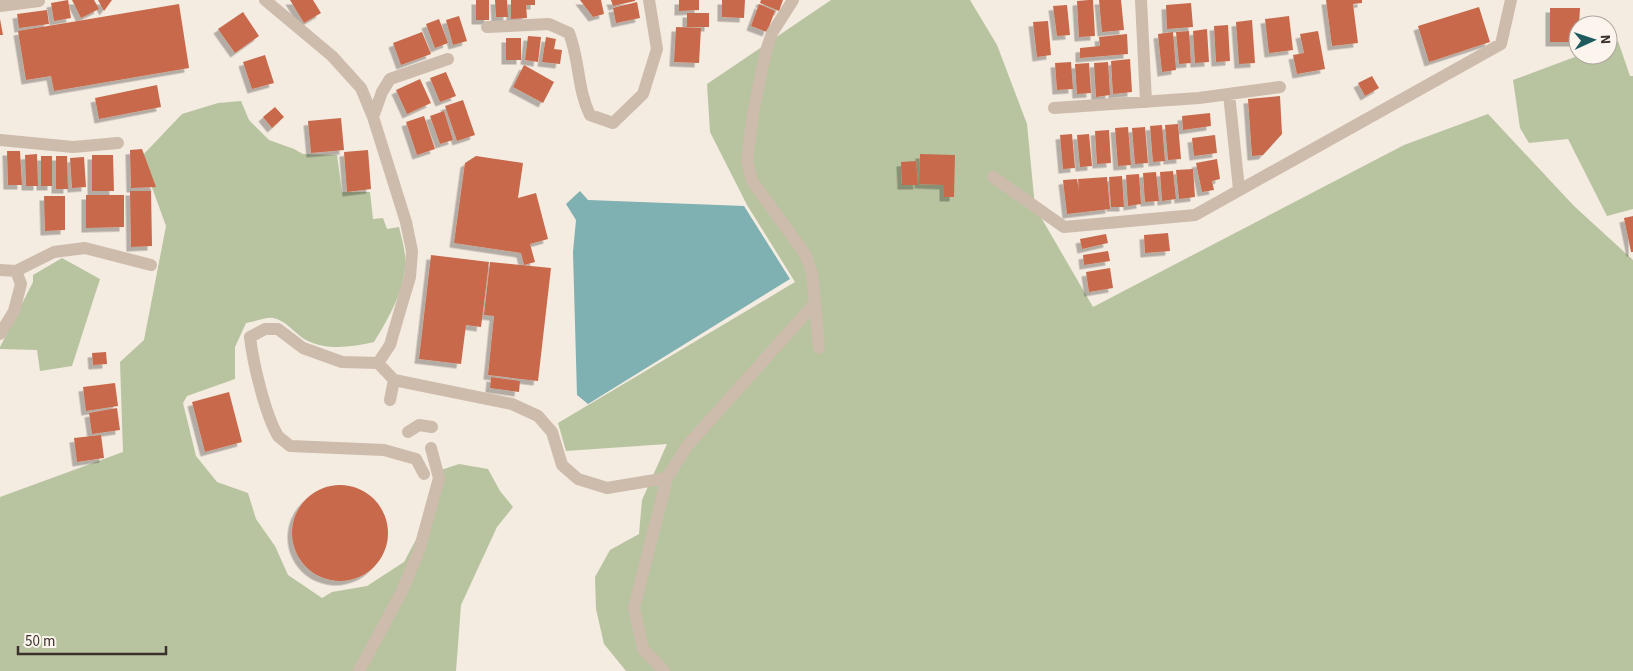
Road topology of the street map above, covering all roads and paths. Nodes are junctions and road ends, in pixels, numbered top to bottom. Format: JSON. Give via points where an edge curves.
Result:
{"nodes":[{"id":1,"x":265,"y":0,"type":"edge"},
{"id":2,"x":649,"y":0,"type":"edge"},
{"id":3,"x":793,"y":0,"type":"edge"},
{"id":4,"x":1141,"y":0,"type":"edge"},
{"id":5,"x":1511,"y":0,"type":"edge"},
{"id":6,"x":39,"y":2,"type":"dead end"},
{"id":7,"x":0,"y":6,"type":"edge"},
{"id":8,"x":488,"y":27,"type":"dead end"},
{"id":9,"x":448,"y":59,"type":"dead end"},
{"id":10,"x":1280,"y":87,"type":"dead end"},
{"id":11,"x":1228,"y":94,"type":"junction"},
{"id":12,"x":1146,"y":102,"type":"junction"},
{"id":13,"x":1054,"y":108,"type":"dead end"},
{"id":14,"x":373,"y":117,"type":"junction"},
{"id":15,"x":0,"y":140,"type":"edge"},
{"id":16,"x":118,"y":143,"type":"dead end"},
{"id":17,"x":993,"y":177,"type":"dead end"},
{"id":18,"x":1239,"y":189,"type":"junction"},
{"id":19,"x":151,"y":265,"type":"dead end"},
{"id":20,"x":0,"y":270,"type":"edge"},
{"id":21,"x":16,"y":271,"type":"junction"},
{"id":22,"x":815,"y":303,"type":"junction"},
{"id":23,"x":0,"y":334,"type":"edge"},
{"id":24,"x":819,"y":348,"type":"dead end"},
{"id":25,"x":378,"y":363,"type":"junction"},
{"id":26,"x":394,"y":380,"type":"junction"},
{"id":27,"x":390,"y":400,"type":"dead end"},
{"id":28,"x":432,"y":427,"type":"dead end"},
{"id":29,"x":408,"y":432,"type":"dead end"},
{"id":30,"x":431,"y":448,"type":"dead end"},
{"id":31,"x":424,"y":474,"type":"dead end"},
{"id":32,"x":667,"y":478,"type":"junction"},
{"id":33,"x":359,"y":671,"type":"edge"},
{"id":34,"x":664,"y":671,"type":"edge"}],
"edges":[{"from":1,"to":14,"type":"street","via":[[332,56],[361,88]]},
{"from":2,"to":8,"type":"street","via":[[656,50],[643,94],[614,123],[590,115],[583,100],[577,53],[569,33],[549,24]]},
{"from":3,"to":22,"type":"street","via":[[772,32],[766,51],[747,161],[752,181],[805,254],[812,273]]},
{"from":4,"to":12,"type":"street"},
{"from":5,"to":18,"type":"street","via":[[1500,44]]},
{"from":6,"to":7,"type":"street"},
{"from":9,"to":14,"type":"street","via":[[390,79]]},
{"from":10,"to":11,"type":"street"},
{"from":11,"to":12,"type":"street"},
{"from":11,"to":18,"type":"street"},
{"from":12,"to":13,"type":"street"},
{"from":14,"to":25,"type":"street","via":[[412,251],[410,277],[390,345]]},
{"from":15,"to":16,"type":"street","via":[[73,147]]},
{"from":17,"to":18,"type":"street","via":[[1064,227],[1195,215]]},
{"from":19,"to":21,"type":"street","via":[[85,248],[54,252]]},
{"from":20,"to":21,"type":"street"},
{"from":21,"to":23,"type":"street","via":[[22,284],[14,311]]},
{"from":22,"to":24,"type":"street"},
{"from":22,"to":32,"type":"street","via":[[687,446]]},
{"from":25,"to":26,"type":"street"},
{"from":25,"to":31,"type":"street","via":[[342,362],[303,348],[278,329],[265,329],[250,337],[266,404],[279,436],[290,446],[384,450],[416,459]]},
{"from":26,"to":27,"type":"street"},
{"from":26,"to":32,"type":"street","via":[[512,404],[538,416],[552,432],[562,465],[578,479],[607,488]]},
{"from":28,"to":29,"type":"street","via":[[419,425]]},
{"from":30,"to":33,"type":"street","via":[[439,478],[419,551],[401,593]]},
{"from":32,"to":34,"type":"street","via":[[634,608],[643,649]]}]}
